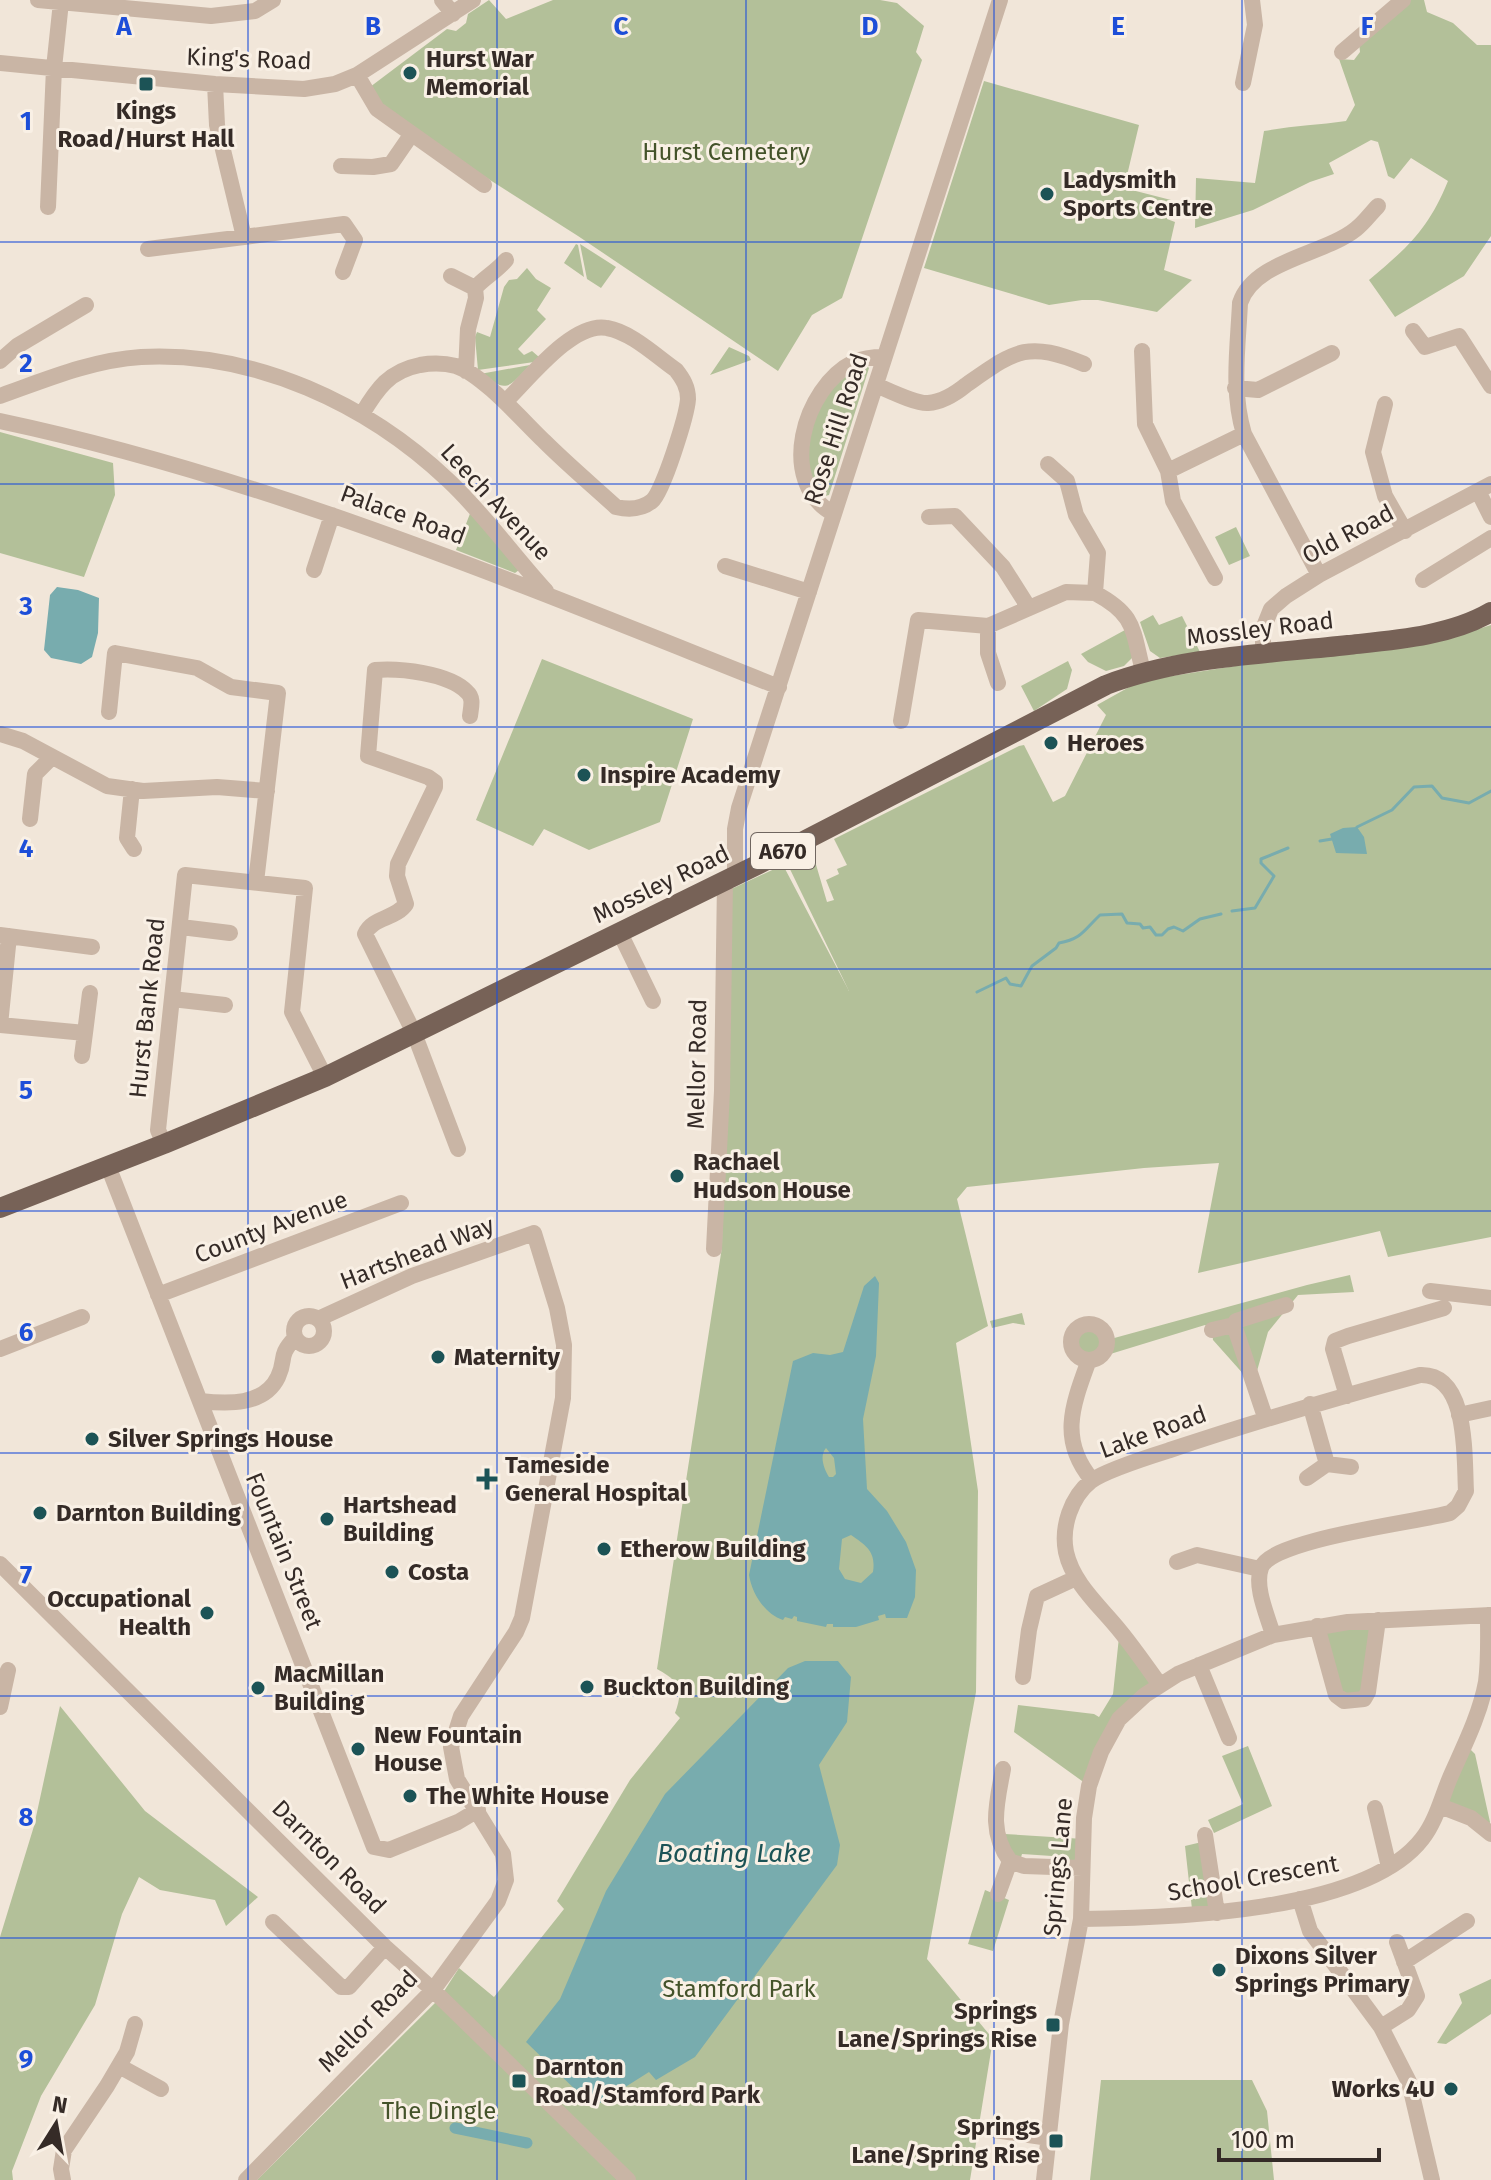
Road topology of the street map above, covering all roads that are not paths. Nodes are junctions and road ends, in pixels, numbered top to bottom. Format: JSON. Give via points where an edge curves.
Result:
{"nodes":[{"id":1,"x":38,"y":0,"type":"edge"},
{"id":2,"x":273,"y":0,"type":"edge"},
{"id":3,"x":473,"y":0,"type":"edge"},
{"id":4,"x":1000,"y":0,"type":"edge"},
{"id":5,"x":1252,"y":0,"type":"edge"},
{"id":6,"x":1403,"y":0,"type":"edge"},
{"id":7,"x":61,"y":2,"type":"junction"},
{"id":8,"x":137,"y":5,"type":"edge"},
{"id":9,"x":448,"y":7,"type":"edge"},
{"id":10,"x":1342,"y":52,"type":"dead end"},
{"id":11,"x":0,"y":63,"type":"edge"},
{"id":12,"x":54,"y":68,"type":"junction"},
{"id":13,"x":357,"y":75,"type":"junction"},
{"id":14,"x":1243,"y":83,"type":"dead end"},
{"id":15,"x":215,"y":84,"type":"junction"},
{"id":16,"x":411,"y":135,"type":"junction"},
{"id":17,"x":347,"y":161,"type":"dead end"},
{"id":18,"x":484,"y":185,"type":"dead end"},
{"id":19,"x":1378,"y":206,"type":"dead end"},
{"id":20,"x":48,"y":207,"type":"dead end"},
{"id":21,"x":244,"y":237,"type":"junction"},
{"id":22,"x":148,"y":249,"type":"dead end"},
{"id":23,"x":506,"y":260,"type":"dead end"},
{"id":24,"x":343,"y":272,"type":"dead end"},
{"id":25,"x":451,"y":276,"type":"dead end"},
{"id":26,"x":475,"y":288,"type":"junction"},
{"id":27,"x":86,"y":305,"type":"dead end"},
{"id":28,"x":1413,"y":331,"type":"dead end"},
{"id":29,"x":1142,"y":351,"type":"dead end"},
{"id":30,"x":1332,"y":353,"type":"dead end"},
{"id":31,"x":884,"y":357,"type":"junction"},
{"id":32,"x":0,"y":361,"type":"edge"},
{"id":33,"x":1084,"y":364,"type":"dead end"},
{"id":34,"x":466,"y":371,"type":"junction"},
{"id":35,"x":876,"y":385,"type":"junction"},
{"id":36,"x":1491,"y":386,"type":"edge"},
{"id":37,"x":1235,"y":388,"type":"junction"},
{"id":38,"x":0,"y":396,"type":"edge"},
{"id":39,"x":505,"y":402,"type":"junction"},
{"id":40,"x":1385,"y":404,"type":"dead end"},
{"id":41,"x":362,"y":414,"type":"junction"},
{"id":42,"x":0,"y":421,"type":"edge"},
{"id":43,"x":1244,"y":434,"type":"junction"},
{"id":44,"x":1048,"y":464,"type":"dead end"},
{"id":45,"x":1168,"y":471,"type":"junction"},
{"id":46,"x":1484,"y":488,"type":"edge"},
{"id":47,"x":834,"y":514,"type":"junction"},
{"id":48,"x":332,"y":515,"type":"junction"},
{"id":49,"x":929,"y":517,"type":"dead end"},
{"id":50,"x":1491,"y":517,"type":"edge"},
{"id":51,"x":1405,"y":531,"type":"junction"},
{"id":52,"x":1491,"y":538,"type":"edge"},
{"id":53,"x":725,"y":566,"type":"dead end"},
{"id":54,"x":314,"y":570,"type":"dead end"},
{"id":55,"x":1319,"y":575,"type":"junction"},
{"id":56,"x":1215,"y":578,"type":"dead end"},
{"id":57,"x":1423,"y":580,"type":"dead end"},
{"id":58,"x":809,"y":592,"type":"junction"},
{"id":59,"x":1095,"y":593,"type":"junction"},
{"id":60,"x":549,"y":594,"type":"junction"},
{"id":61,"x":1029,"y":608,"type":"junction"},
{"id":62,"x":1491,"y":612,"type":"edge"},
{"id":63,"x":988,"y":626,"type":"junction"},
{"id":64,"x":1263,"y":654,"type":"junction"},
{"id":65,"x":1143,"y":671,"type":"junction"},
{"id":66,"x":998,"y":683,"type":"dead end"},
{"id":67,"x":779,"y":687,"type":"junction"},
{"id":68,"x":109,"y":712,"type":"dead end"},
{"id":69,"x":470,"y":716,"type":"dead end"},
{"id":70,"x":901,"y":721,"type":"dead end"},
{"id":71,"x":0,"y":734,"type":"edge"},
{"id":72,"x":52,"y":757,"type":"junction"},
{"id":73,"x":132,"y":789,"type":"junction"},
{"id":74,"x":267,"y":791,"type":"junction"},
{"id":75,"x":30,"y":819,"type":"dead end"},
{"id":76,"x":134,"y":849,"type":"dead end"},
{"id":77,"x":730,"y":878,"type":"junction"},
{"id":78,"x":256,"y":882,"type":"junction"},
{"id":79,"x":181,"y":927,"type":"junction"},
{"id":80,"x":230,"y":933,"type":"dead end"},
{"id":81,"x":620,"y":933,"type":"junction"},
{"id":82,"x":4,"y":936,"type":"edge"},
{"id":83,"x":92,"y":947,"type":"dead end"},
{"id":84,"x":90,"y":993,"type":"dead end"},
{"id":85,"x":172,"y":999,"type":"junction"},
{"id":86,"x":653,"y":1001,"type":"dead end"},
{"id":87,"x":225,"y":1005,"type":"dead end"},
{"id":88,"x":0,"y":1025,"type":"edge"},
{"id":89,"x":85,"y":1033,"type":"junction"},
{"id":90,"x":414,"y":1033,"type":"junction"},
{"id":91,"x":82,"y":1056,"type":"dead end"},
{"id":92,"x":325,"y":1077,"type":"junction"},
{"id":93,"x":164,"y":1144,"type":"junction"},
{"id":94,"x":458,"y":1149,"type":"dead end"},
{"id":95,"x":108,"y":1166,"type":"junction"},
{"id":96,"x":401,"y":1203,"type":"dead end"},
{"id":97,"x":0,"y":1208,"type":"edge"},
{"id":98,"x":714,"y":1249,"type":"dead end"},
{"id":99,"x":1430,"y":1291,"type":"dead end"},
{"id":100,"x":1456,"y":1294,"type":"junction"},
{"id":101,"x":158,"y":1295,"type":"junction"},
{"id":102,"x":1491,"y":1298,"type":"edge"},
{"id":103,"x":1406,"y":1300,"type":"dead end"},
{"id":104,"x":1286,"y":1305,"type":"dead end"},
{"id":105,"x":82,"y":1317,"type":"dead end"},
{"id":106,"x":1411,"y":1318,"type":"junction"},
{"id":107,"x":1234,"y":1325,"type":"junction"},
{"id":108,"x":1212,"y":1330,"type":"dead end"},
{"id":109,"x":0,"y":1349,"type":"edge"},
{"id":110,"x":1089,"y":1360,"type":"dead end"},
{"id":111,"x":1347,"y":1396,"type":"junction"},
{"id":112,"x":1310,"y":1404,"type":"junction"},
{"id":113,"x":1457,"y":1408,"type":"junction"},
{"id":114,"x":1491,"y":1408,"type":"edge"},
{"id":115,"x":198,"y":1414,"type":"junction"},
{"id":116,"x":1265,"y":1417,"type":"junction"},
{"id":117,"x":1327,"y":1464,"type":"junction"},
{"id":118,"x":1351,"y":1467,"type":"dead end"},
{"id":119,"x":1307,"y":1478,"type":"dead end"},
{"id":120,"x":1092,"y":1480,"type":"junction"},
{"id":121,"x":1177,"y":1562,"type":"dead end"},
{"id":122,"x":0,"y":1564,"type":"edge"},
{"id":123,"x":1260,"y":1569,"type":"junction"},
{"id":124,"x":1076,"y":1578,"type":"junction"},
{"id":125,"x":1490,"y":1615,"type":"edge"},
{"id":126,"x":1378,"y":1620,"type":"junction"},
{"id":127,"x":1317,"y":1626,"type":"junction"},
{"id":128,"x":1273,"y":1635,"type":"junction"},
{"id":129,"x":1199,"y":1665,"type":"junction"},
{"id":130,"x":8,"y":1670,"type":"dead end"},
{"id":131,"x":1023,"y":1677,"type":"dead end"},
{"id":132,"x":1160,"y":1685,"type":"junction"},
{"id":133,"x":0,"y":1707,"type":"edge"},
{"id":134,"x":1229,"y":1738,"type":"dead end"},
{"id":135,"x":1003,"y":1769,"type":"dead end"},
{"id":136,"x":1440,"y":1806,"type":"junction"},
{"id":137,"x":1375,"y":1808,"type":"dead end"},
{"id":138,"x":478,"y":1810,"type":"junction"},
{"id":139,"x":1491,"y":1834,"type":"edge"},
{"id":140,"x":1205,"y":1835,"type":"dead end"},
{"id":141,"x":1010,"y":1861,"type":"junction"},
{"id":142,"x":1389,"y":1867,"type":"junction"},
{"id":143,"x":1082,"y":1868,"type":"junction"},
{"id":144,"x":998,"y":1894,"type":"dead end"},
{"id":145,"x":1300,"y":1899,"type":"junction"},
{"id":146,"x":1217,"y":1913,"type":"junction"},
{"id":147,"x":1081,"y":1919,"type":"junction"},
{"id":148,"x":1467,"y":1921,"type":"dead end"},
{"id":149,"x":273,"y":1922,"type":"dead end"},
{"id":150,"x":1397,"y":1942,"type":"dead end"},
{"id":151,"x":385,"y":1947,"type":"junction"},
{"id":152,"x":1404,"y":1962,"type":"junction"},
{"id":153,"x":433,"y":1990,"type":"junction"},
{"id":154,"x":135,"y":2024,"type":"dead end"},
{"id":155,"x":1381,"y":2027,"type":"junction"},
{"id":156,"x":119,"y":2066,"type":"junction"},
{"id":157,"x":161,"y":2089,"type":"dead end"},
{"id":158,"x":987,"y":2129,"type":"dead end"},
{"id":159,"x":1049,"y":2138,"type":"junction"},
{"id":160,"x":63,"y":2180,"type":"edge"},
{"id":161,"x":246,"y":2180,"type":"edge"},
{"id":162,"x":628,"y":2180,"type":"edge"},
{"id":163,"x":1044,"y":2180,"type":"edge"},
{"id":164,"x":1432,"y":2180,"type":"edge"}],
"edges":[{"from":1,"to":7,"type":"street"},
{"from":2,"to":8,"type":"street","via":[[255,11],[211,16]]},
{"from":3,"to":9,"type":"street","name":"King's Road"},
{"from":4,"to":31,"type":"street","name":"Rose Hill Road"},
{"from":5,"to":14,"type":"street","via":[[1255,25]]},
{"from":6,"to":10,"type":"street"},
{"from":7,"to":8,"type":"street"},
{"from":7,"to":12,"type":"street"},
{"from":9,"to":13,"type":"street","name":"King's Road"},
{"from":11,"to":12,"type":"street","name":"King's Road"},
{"from":12,"to":15,"type":"street","name":"King's Road"},
{"from":12,"to":20,"type":"street"},
{"from":13,"to":15,"type":"street","name":"King's Road","via":[[304,89]]},
{"from":13,"to":16,"type":"street","via":[[377,109]]},
{"from":15,"to":21,"type":"street","via":[[217,125]]},
{"from":16,"to":17,"type":"street","via":[[391,164],[373,167]]},
{"from":16,"to":18,"type":"street"},
{"from":19,"to":37,"type":"street","via":[[1355,230],[1249,286],[1240,303]]},
{"from":21,"to":22,"type":"street"},
{"from":21,"to":24,"type":"street","via":[[344,224],[355,240]]},
{"from":23,"to":26,"type":"street"},
{"from":25,"to":26,"type":"street"},
{"from":26,"to":34,"type":"street"},
{"from":27,"to":32,"type":"street"},
{"from":28,"to":36,"type":"street","via":[[1425,347],[1459,336]]},
{"from":29,"to":45,"type":"street","via":[[1145,424]]},
{"from":30,"to":37,"type":"street","via":[[1258,390]]},
{"from":31,"to":35,"type":"street","name":"Rose Hill Road"},
{"from":31,"to":47,"type":"street","via":[[844,368],[804,424],[807,486]]},
{"from":33,"to":35,"type":"street","via":[[1055,352],[1027,350],[1006,357],[950,397],[925,404]]},
{"from":34,"to":39,"type":"street"},
{"from":34,"to":41,"type":"street","via":[[436,363],[393,374]]},
{"from":35,"to":47,"type":"street","name":"Rose Hill Road"},
{"from":37,"to":43,"type":"street"},
{"from":38,"to":41,"type":"street","name":"Leech Avenue","via":[[105,363],[140,357],[185,359],[276,377]]},
{"from":39,"to":39,"type":"street","via":[[574,335],[596,327],[622,333],[676,370],[688,398],[656,499],[627,509],[616,507]]},
{"from":40,"to":51,"type":"street","via":[[1373,452],[1385,496]]},
{"from":41,"to":60,"type":"street","name":"Leech Avenue","via":[[450,482]]},
{"from":42,"to":48,"type":"street","name":"Palace Road","via":[[77,437]]},
{"from":43,"to":45,"type":"street"},
{"from":43,"to":55,"type":"street"},
{"from":44,"to":59,"type":"street","via":[[1067,481],[1076,515],[1098,553]]},
{"from":45,"to":56,"type":"street","via":[[1173,501]]},
{"from":46,"to":50,"type":"street"},
{"from":46,"to":51,"type":"street","name":"Old Road"},
{"from":47,"to":58,"type":"street","name":"Rose Hill Road"},
{"from":48,"to":54,"type":"street"},
{"from":48,"to":60,"type":"street","name":"Palace Road"},
{"from":49,"to":61,"type":"street","via":[[955,516],[1003,567]]},
{"from":51,"to":55,"type":"street","name":"Old Road"},
{"from":52,"to":57,"type":"street"},
{"from":53,"to":58,"type":"street"},
{"from":55,"to":64,"type":"street","name":"Old Road","via":[[1271,609],[1263,629]]},
{"from":58,"to":67,"type":"street","name":"Rose Hill Road"},
{"from":59,"to":61,"type":"street","via":[[1066,592]]},
{"from":59,"to":65,"type":"street","via":[[1129,618]]},
{"from":60,"to":67,"type":"street","name":"Palace Road"},
{"from":61,"to":63,"type":"street"},
{"from":62,"to":64,"type":"main road","name":"Mossley Road","number":"A670","via":[[1426,634]]},
{"from":63,"to":66,"type":"street","via":[[988,653]]},
{"from":63,"to":70,"type":"street","via":[[918,620]]},
{"from":64,"to":65,"type":"main road","name":"Mossley Road","number":"A670"},
{"from":65,"to":77,"type":"main road","name":"Mossley Road","number":"A670","via":[[1106,685]]},
{"from":67,"to":77,"type":"street","name":"Rose Hill Road","via":[[739,808]]},
{"from":68,"to":74,"type":"street","via":[[115,653],[197,668],[231,687],[286,694]]},
{"from":69,"to":90,"type":"street","via":[[468,692],[447,679],[401,669],[375,670],[368,756],[435,782],[398,864],[406,904],[365,934]]},
{"from":71,"to":72,"type":"street"},
{"from":72,"to":73,"type":"street","via":[[107,786]]},
{"from":72,"to":75,"type":"street","via":[[35,774]]},
{"from":73,"to":74,"type":"street"},
{"from":73,"to":76,"type":"street","via":[[127,838]]},
{"from":74,"to":78,"type":"street"},
{"from":77,"to":81,"type":"main road","name":"Mossley Road","number":"A670"},
{"from":77,"to":98,"type":"street","name":"Mellor Road"},
{"from":78,"to":79,"type":"street","name":"Hurst Bank Road","via":[[185,875]]},
{"from":78,"to":92,"type":"street","via":[[305,888],[292,1012]]},
{"from":79,"to":80,"type":"street"},
{"from":79,"to":85,"type":"street","name":"Hurst Bank Road"},
{"from":81,"to":86,"type":"street"},
{"from":81,"to":90,"type":"main road","name":"Mossley Road","number":"A670"},
{"from":82,"to":83,"type":"street"},
{"from":82,"to":88,"type":"street"},
{"from":84,"to":89,"type":"street"},
{"from":85,"to":87,"type":"street"},
{"from":85,"to":93,"type":"street","name":"Hurst Bank Road","via":[[158,1130]]},
{"from":88,"to":89,"type":"street"},
{"from":89,"to":91,"type":"street"},
{"from":90,"to":92,"type":"main road","name":"Mossley Road","number":"A670"},
{"from":90,"to":94,"type":"street"},
{"from":92,"to":93,"type":"main road","name":"Mossley Road","number":"A670"},
{"from":93,"to":95,"type":"main road","name":"Mossley Road","number":"A670"},
{"from":95,"to":97,"type":"main road","name":"Mossley Road","number":"A670"},
{"from":95,"to":101,"type":"street","name":"Fountain Street"},
{"from":96,"to":101,"type":"street","name":"County Avenue"},
{"from":99,"to":100,"type":"street"},
{"from":100,"to":102,"type":"street"},
{"from":100,"to":106,"type":"street","via":[[1449,1311]]},
{"from":101,"to":115,"type":"street","name":"Fountain Street"},
{"from":103,"to":106,"type":"street"},
{"from":104,"to":107,"type":"street"},
{"from":105,"to":109,"type":"street"},
{"from":106,"to":111,"type":"street","via":[[1335,1341]]},
{"from":107,"to":108,"type":"street"},
{"from":107,"to":116,"type":"street"},
{"from":110,"to":120,"type":"street","via":[[1071,1422],[1078,1456]]},
{"from":111,"to":112,"type":"street","name":"Lake Road"},
{"from":111,"to":113,"type":"street","name":"Lake Road","via":[[1427,1375],[1442,1380]]},
{"from":112,"to":116,"type":"street","name":"Lake Road"},
{"from":112,"to":117,"type":"street"},
{"from":113,"to":114,"type":"street"},
{"from":113,"to":123,"type":"street","via":[[1466,1491],[1450,1513],[1331,1536],[1275,1555]]},
{"from":115,"to":138,"type":"street","name":"Fountain Street","via":[[374,1847],[389,1850]]},
{"from":115,"to":138,"type":"street","name":"Hartshead Way","via":[[272,1387],[283,1351],[295,1338],[302,1345],[317,1344],[324,1331],[318,1319],[412,1276],[534,1233],[564,1345],[563,1398],[522,1618],[461,1716],[451,1747],[457,1779]]},
{"from":116,"to":120,"type":"street","name":"Lake Road"},
{"from":117,"to":118,"type":"street"},
{"from":117,"to":119,"type":"street"},
{"from":120,"to":124,"type":"street","name":"Lake Road","via":[[1076,1499],[1065,1530]]},
{"from":121,"to":123,"type":"street","via":[[1197,1555]]},
{"from":122,"to":151,"type":"street","name":"Darnton Road"},
{"from":123,"to":128,"type":"street"},
{"from":124,"to":131,"type":"street","via":[[1037,1596]]},
{"from":124,"to":132,"type":"street","name":"Lake Road"},
{"from":125,"to":126,"type":"street","name":"Springs Lane"},
{"from":125,"to":136,"type":"street","name":"School Crescent","via":[[1482,1697]]},
{"from":126,"to":127,"type":"street","name":"Springs Lane"},
{"from":126,"to":127,"type":"street","via":[[1368,1692],[1364,1699],[1344,1701],[1336,1695]]},
{"from":127,"to":128,"type":"street","name":"Springs Lane"},
{"from":128,"to":129,"type":"street","name":"Springs Lane"},
{"from":129,"to":132,"type":"street","name":"Springs Lane"},
{"from":129,"to":134,"type":"street"},
{"from":130,"to":133,"type":"street"},
{"from":132,"to":143,"type":"street","name":"Springs Lane","via":[[1119,1719],[1093,1771]]},
{"from":135,"to":141,"type":"street","via":[[994,1818],[998,1842]]},
{"from":136,"to":139,"type":"street","via":[[1471,1818]]},
{"from":136,"to":142,"type":"street","name":"School Crescent","via":[[1422,1839]]},
{"from":137,"to":142,"type":"street"},
{"from":138,"to":153,"type":"street","name":"Mellor Road","via":[[503,1854],[506,1880],[498,1901]]},
{"from":140,"to":146,"type":"street"},
{"from":141,"to":143,"type":"street"},
{"from":141,"to":144,"type":"street"},
{"from":142,"to":145,"type":"street","name":"School Crescent","via":[[1361,1882]]},
{"from":143,"to":147,"type":"street","name":"Springs Lane"},
{"from":145,"to":146,"type":"street","name":"School Crescent"},
{"from":145,"to":155,"type":"street","via":[[1310,1931]]},
{"from":146,"to":147,"type":"street","name":"School Crescent"},
{"from":147,"to":159,"type":"street","name":"Springs Lane","via":[[1061,2024]]},
{"from":148,"to":152,"type":"street"},
{"from":149,"to":151,"type":"street","via":[[341,1987],[349,1987]]},
{"from":150,"to":152,"type":"street"},
{"from":151,"to":153,"type":"street","name":"Darnton Road"},
{"from":152,"to":155,"type":"street","via":[[1417,1996],[1408,2010]]},
{"from":153,"to":161,"type":"street","name":"Mellor Road"},
{"from":153,"to":162,"type":"street","name":"Darnton Road"},
{"from":154,"to":156,"type":"street"},
{"from":155,"to":164,"type":"street","via":[[1409,2082]]},
{"from":156,"to":157,"type":"street"},
{"from":156,"to":160,"type":"street","via":[[64,2150]]},
{"from":158,"to":159,"type":"street"},
{"from":159,"to":163,"type":"street","name":"Springs Lane"}]}
